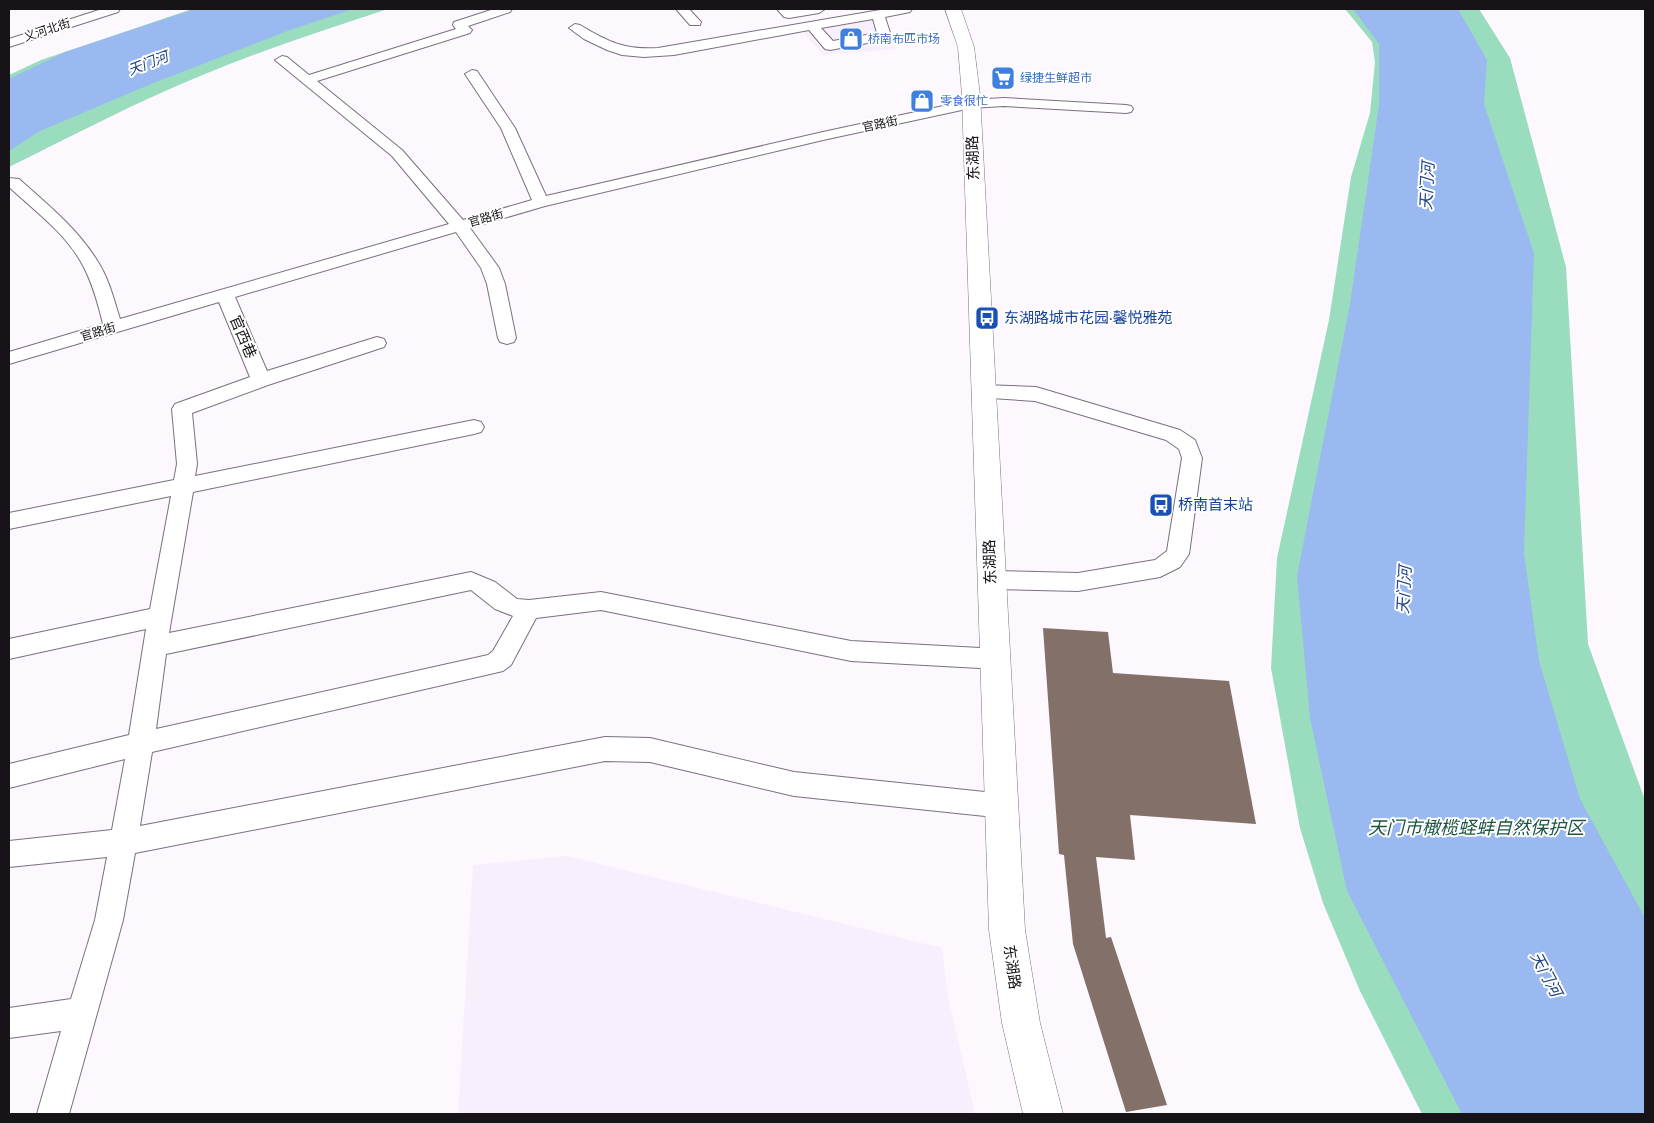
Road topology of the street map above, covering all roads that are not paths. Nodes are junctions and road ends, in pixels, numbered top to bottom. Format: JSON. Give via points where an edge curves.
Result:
{"nodes":[{"id":1,"x":114,"y":9,"type":"edge"},
{"id":2,"x":506,"y":9,"type":"edge"},
{"id":3,"x":682,"y":9,"type":"edge"},
{"id":4,"x":783,"y":9,"type":"edge"},
{"id":5,"x":819,"y":9,"type":"edge"},
{"id":6,"x":906,"y":9,"type":"edge"},
{"id":7,"x":942,"y":9,"type":"edge"},
{"id":8,"x":953,"y":9,"type":"edge"},
{"id":9,"x":878,"y":14,"type":"junction"},
{"id":10,"x":695,"y":22,"type":"dead end"},
{"id":11,"x":812,"y":26,"type":"junction"},
{"id":12,"x":574,"y":28,"type":"dead end"},
{"id":13,"x":9,"y":43,"type":"edge"},
{"id":14,"x":282,"y":60,"type":"dead end"},
{"id":15,"x":472,"y":74,"type":"dead end"},
{"id":16,"x":306,"y":80,"type":"junction"},
{"id":17,"x":965,"y":105,"type":"junction"},
{"id":18,"x":1126,"y":108,"type":"dead end"},
{"id":19,"x":13,"y":182,"type":"dead end"},
{"id":20,"x":541,"y":202,"type":"junction"},
{"id":21,"x":460,"y":226,"type":"junction"},
{"id":22,"x":225,"y":294,"type":"junction"},
{"id":23,"x":113,"y":327,"type":"junction"},
{"id":24,"x":507,"y":338,"type":"dead end"},
{"id":25,"x":377,"y":343,"type":"dead end"},
{"id":26,"x":9,"y":358,"type":"edge"},
{"id":27,"x":261,"y":380,"type":"junction"},
{"id":28,"x":983,"y":392,"type":"junction"},
{"id":29,"x":474,"y":427,"type":"dead end"},
{"id":30,"x":184,"y":486,"type":"junction"},
{"id":31,"x":9,"y":521,"type":"edge"},
{"id":32,"x":991,"y":580,"type":"junction"},
{"id":33,"x":529,"y":609,"type":"junction"},
{"id":34,"x":161,"y":616,"type":"junction"},
{"id":35,"x":155,"y":646,"type":"junction"},
{"id":36,"x":9,"y":649,"type":"edge"},
{"id":37,"x":980,"y":658,"type":"junction"},
{"id":38,"x":141,"y":744,"type":"junction"},
{"id":39,"x":9,"y":776,"type":"edge"},
{"id":40,"x":985,"y":804,"type":"junction"},
{"id":41,"x":123,"y":842,"type":"junction"},
{"id":42,"x":9,"y":854,"type":"edge"},
{"id":43,"x":82,"y":1013,"type":"junction"},
{"id":44,"x":9,"y":1023,"type":"edge"},
{"id":45,"x":54,"y":1114,"type":"edge"},
{"id":46,"x":1026,"y":1114,"type":"edge"},
{"id":47,"x":1043,"y":1114,"type":"edge"}],
"edges":[{"from":1,"to":13,"type":"street","name":"义河北街"},
{"from":2,"to":16,"type":"street","via":[[459,25],[466,30]]},
{"from":3,"to":10,"type":"street"},
{"from":4,"to":5,"type":"street","via":[[789,14]]},
{"from":6,"to":9,"type":"street"},
{"from":7,"to":17,"type":"main road","name":"东湖路","via":[[954,47]]},
{"from":8,"to":17,"type":"main road","name":"东湖路","via":[[966,47]]},
{"from":9,"to":11,"type":"street"},
{"from":9,"to":11,"type":"street","via":[[884,36],[830,46]]},
{"from":11,"to":12,"type":"street","via":[[644,54],[612,48]]},
{"from":14,"to":16,"type":"street"},
{"from":15,"to":20,"type":"street","via":[[508,128]]},
{"from":16,"to":21,"type":"street","via":[[397,153]]},
{"from":17,"to":18,"type":"street","name":"官路街","via":[[1004,102]]},
{"from":17,"to":20,"type":"street","name":"官路街"},
{"from":17,"to":28,"type":"main road","name":"东湖路"},
{"from":17,"to":37,"type":"main road","name":"东湖路"},
{"from":19,"to":23,"type":"street","via":[[64,229],[89,261],[104,294]]},
{"from":20,"to":21,"type":"street","name":"官路街"},
{"from":21,"to":22,"type":"street","name":"官路街"},
{"from":21,"to":24,"type":"street","via":[[490,268]]},
{"from":22,"to":23,"type":"street","name":"官路街"},
{"from":22,"to":27,"type":"street","name":"官西巷"},
{"from":23,"to":26,"type":"street","name":"官路街"},
{"from":25,"to":27,"type":"street"},
{"from":27,"to":30,"type":"street","via":[[182,409],[188,464]]},
{"from":28,"to":32,"type":"main road","name":"东湖路"},
{"from":28,"to":32,"type":"street","via":[[1036,394],[1173,435],[1188,445],[1192,458],[1178,554],[1172,561],[1160,568],[1078,582]]},
{"from":29,"to":30,"type":"street"},
{"from":30,"to":31,"type":"street"},
{"from":30,"to":34,"type":"street"},
{"from":32,"to":47,"type":"main road","name":"东湖路","via":[[1007,930],[1013,983]]},
{"from":33,"to":35,"type":"street","via":[[510,607],[488,587],[471,581]]},
{"from":33,"to":37,"type":"street","via":[[601,601],[851,651]]},
{"from":33,"to":38,"type":"street","via":[[502,658],[494,664]]},
{"from":34,"to":35,"type":"street"},
{"from":34,"to":36,"type":"street"},
{"from":35,"to":38,"type":"street"},
{"from":37,"to":40,"type":"main road","name":"东湖路"},
{"from":38,"to":39,"type":"street"},
{"from":38,"to":41,"type":"street"},
{"from":40,"to":41,"type":"street","via":[[794,784],[650,750],[605,749]]},
{"from":40,"to":46,"type":"main road","name":"东湖路","via":[[998,985],[1007,1040]]},
{"from":41,"to":42,"type":"street"},
{"from":41,"to":43,"type":"street","via":[[108,920]]},
{"from":43,"to":44,"type":"street"},
{"from":43,"to":45,"type":"street"}]}
